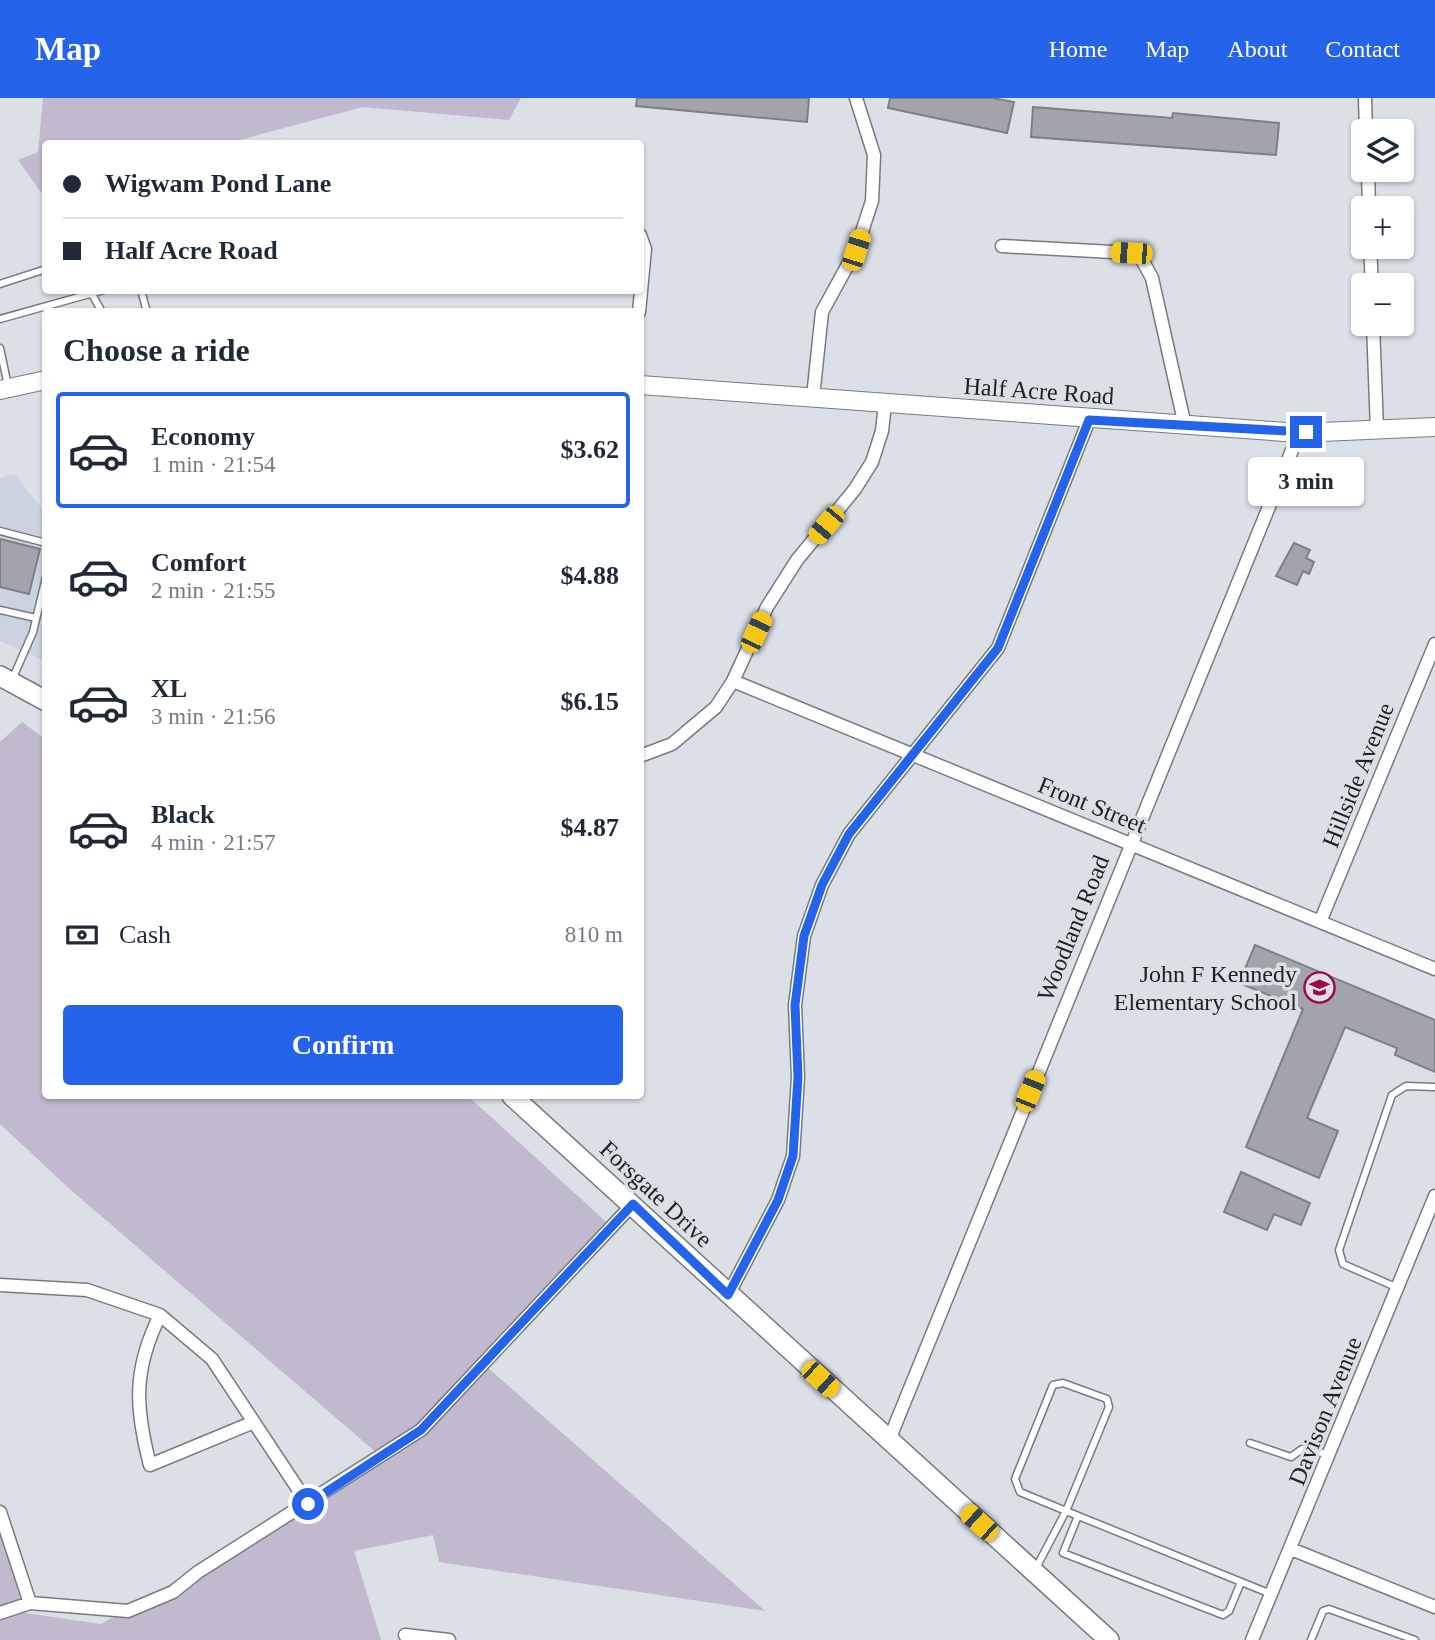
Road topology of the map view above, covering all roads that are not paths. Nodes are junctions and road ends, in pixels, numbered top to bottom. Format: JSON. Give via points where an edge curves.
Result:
{"nodes":[{"id":1,"x":856,"y":98,"type":"edge"},
{"id":2,"x":1365,"y":98,"type":"edge"},
{"id":3,"x":1366,"y":119,"type":"edge"},
{"id":4,"x":1002,"y":246,"type":"dead end"},
{"id":5,"x":42,"y":271,"type":"edge"},
{"id":6,"x":0,"y":284,"type":"edge"},
{"id":7,"x":92,"y":294,"type":"joint"},
{"id":8,"x":100,"y":308,"type":"edge"},
{"id":9,"x":0,"y":319,"type":"edge"},
{"id":10,"x":1373,"y":336,"type":"edge"},
{"id":11,"x":0,"y":348,"type":"edge"},
{"id":12,"x":42,"y":381,"type":"edge"},
{"id":13,"x":644,"y":385,"type":"edge"},
{"id":14,"x":4,"y":389,"type":"edge"},
{"id":15,"x":813,"y":397,"type":"junction"},
{"id":16,"x":885,"y":404,"type":"junction"},
{"id":17,"x":1089,"y":420,"type":"junction"},
{"id":18,"x":1185,"y":426,"type":"junction"},
{"id":19,"x":1435,"y":428,"type":"edge"},
{"id":20,"x":1377,"y":430,"type":"junction"},
{"id":21,"x":1299,"y":433,"type":"junction"},
{"id":22,"x":0,"y":531,"type":"edge"},
{"id":23,"x":42,"y":542,"type":"edge"},
{"id":24,"x":42,"y":593,"type":"edge"},
{"id":25,"x":0,"y":610,"type":"edge"},
{"id":26,"x":36,"y":618,"type":"junction"},
{"id":27,"x":1435,"y":644,"type":"edge"},
{"id":28,"x":6,"y":679,"type":"edge"},
{"id":29,"x":733,"y":681,"type":"junction"},
{"id":30,"x":42,"y":699,"type":"edge"},
{"id":31,"x":644,"y":754,"type":"edge"},
{"id":32,"x":912,"y":754,"type":"junction"},
{"id":33,"x":1130,"y":842,"type":"junction"},
{"id":34,"x":1320,"y":922,"type":"junction"},
{"id":35,"x":1435,"y":969,"type":"edge"},
{"id":36,"x":1435,"y":1087,"type":"edge"},
{"id":37,"x":515,"y":1099,"type":"edge"},
{"id":38,"x":1435,"y":1196,"type":"edge"},
{"id":39,"x":633,"y":1204,"type":"junction"},
{"id":40,"x":0,"y":1285,"type":"edge"},
{"id":41,"x":1398,"y":1288,"type":"junction"},
{"id":42,"x":728,"y":1295,"type":"junction"},
{"id":43,"x":160,"y":1315,"type":"junction"},
{"id":44,"x":254,"y":1422,"type":"junction"},
{"id":45,"x":889,"y":1440,"type":"junction"},
{"id":46,"x":1251,"y":1443,"type":"dead end"},
{"id":47,"x":1330,"y":1455,"type":"junction"},
{"id":48,"x":308,"y":1504,"type":"junction"},
{"id":49,"x":1066,"y":1511,"type":"junction"},
{"id":50,"x":0,"y":1512,"type":"edge"},
{"id":51,"x":1078,"y":1516,"type":"junction"},
{"id":52,"x":1291,"y":1549,"type":"junction"},
{"id":53,"x":1034,"y":1572,"type":"junction"},
{"id":54,"x":1241,"y":1582,"type":"junction"},
{"id":55,"x":1272,"y":1594,"type":"junction"},
{"id":56,"x":30,"y":1603,"type":"junction"},
{"id":57,"x":1435,"y":1607,"type":"edge"},
{"id":58,"x":0,"y":1613,"type":"edge"},
{"id":59,"x":405,"y":1635,"type":"dead end"},
{"id":60,"x":449,"y":1640,"type":"edge"},
{"id":61,"x":1109,"y":1640,"type":"edge"},
{"id":62,"x":1252,"y":1640,"type":"edge"},
{"id":63,"x":1311,"y":1640,"type":"edge"},
{"id":64,"x":1415,"y":1640,"type":"edge"}],
"edges":[{"from":1,"to":15,"type":"street","via":[[874,155],[872,201],[856,250],[821,312]]},
{"from":2,"to":3,"type":"street"},
{"from":4,"to":18,"type":"street","via":[[1131,253],[1141,258],[1152,278]]},
{"from":5,"to":6,"type":"lane"},
{"from":7,"to":8,"type":"lane"},
{"from":7,"to":9,"type":"lane"},
{"from":10,"to":20,"type":"street"},
{"from":11,"to":14,"type":"lane"},
{"from":12,"to":14,"type":"street"},
{"from":13,"to":15,"type":"street","name":"Half Acre Road"},
{"from":15,"to":16,"type":"street","name":"Half Acre Road"},
{"from":16,"to":17,"type":"street","name":"Half Acre Road"},
{"from":16,"to":29,"type":"street","via":[[872,462],[789,572],[767,607]]},
{"from":17,"to":18,"type":"street","name":"Half Acre Road"},
{"from":17,"to":32,"type":"street","via":[[998,648]]},
{"from":18,"to":21,"type":"street","name":"Half Acre Road"},
{"from":19,"to":20,"type":"street","name":"Half Acre Road"},
{"from":20,"to":21,"type":"street","name":"Half Acre Road"},
{"from":21,"to":33,"type":"street","name":"Woodland Road"},
{"from":22,"to":23,"type":"lane"},
{"from":24,"to":26,"type":"lane"},
{"from":25,"to":26,"type":"lane"},
{"from":26,"to":28,"type":"lane"},
{"from":27,"to":34,"type":"street","name":"Hillside Avenue"},
{"from":28,"to":30,"type":"main road"},
{"from":29,"to":31,"type":"street","via":[[697,726],[672,744]]},
{"from":29,"to":32,"type":"street","name":"Front Street"},
{"from":32,"to":33,"type":"street","name":"Front Street"},
{"from":32,"to":42,"type":"street","via":[[849,834],[808,923],[795,1005],[798,1077],[793,1156],[778,1200]]},
{"from":33,"to":34,"type":"street","name":"Front Street"},
{"from":33,"to":45,"type":"street","name":"Woodland Road"},
{"from":34,"to":35,"type":"street","name":"Front Street"},
{"from":36,"to":41,"type":"lane","via":[[1406,1086],[1392,1095],[1339,1250],[1343,1264]]},
{"from":37,"to":39,"type":"main road","name":"Forsgate Drive"},
{"from":38,"to":41,"type":"street","name":"Davison Avenue"},
{"from":39,"to":42,"type":"main road","name":"Forsgate Drive"},
{"from":39,"to":48,"type":"street","via":[[421,1430]]},
{"from":40,"to":43,"type":"street","via":[[87,1290]]},
{"from":41,"to":47,"type":"street","name":"Davison Avenue"},
{"from":42,"to":45,"type":"main road","name":"Forsgate Drive"},
{"from":43,"to":44,"type":"street","via":[[212,1359]]},
{"from":43,"to":44,"type":"street","via":[[147,1341],[138,1380],[139,1420],[150,1465]]},
{"from":44,"to":48,"type":"street"},
{"from":45,"to":53,"type":"main road","name":"Forsgate Drive"},
{"from":46,"to":47,"type":"lane","via":[[1291,1457],[1302,1449]]},
{"from":47,"to":52,"type":"street","name":"Davison Avenue"},
{"from":48,"to":56,"type":"street","via":[[173,1592],[128,1611]]},
{"from":49,"to":49,"type":"lane","via":[[1109,1407],[1107,1399],[1063,1383],[1053,1385],[1015,1479],[1020,1492]]},
{"from":49,"to":51,"type":"lane"},
{"from":49,"to":53,"type":"lane"},
{"from":50,"to":56,"type":"street"},
{"from":51,"to":54,"type":"lane"},
{"from":51,"to":54,"type":"lane","via":[[1063,1553],[1223,1615]]},
{"from":52,"to":55,"type":"street","name":"Davison Avenue"},
{"from":52,"to":57,"type":"street"},
{"from":53,"to":61,"type":"main road","name":"Forsgate Drive"},
{"from":54,"to":55,"type":"lane"},
{"from":55,"to":62,"type":"street","name":"Davison Avenue"},
{"from":56,"to":58,"type":"street"},
{"from":59,"to":60,"type":"street"},
{"from":63,"to":64,"type":"lane","via":[[1323,1611],[1329,1609]]}]}
